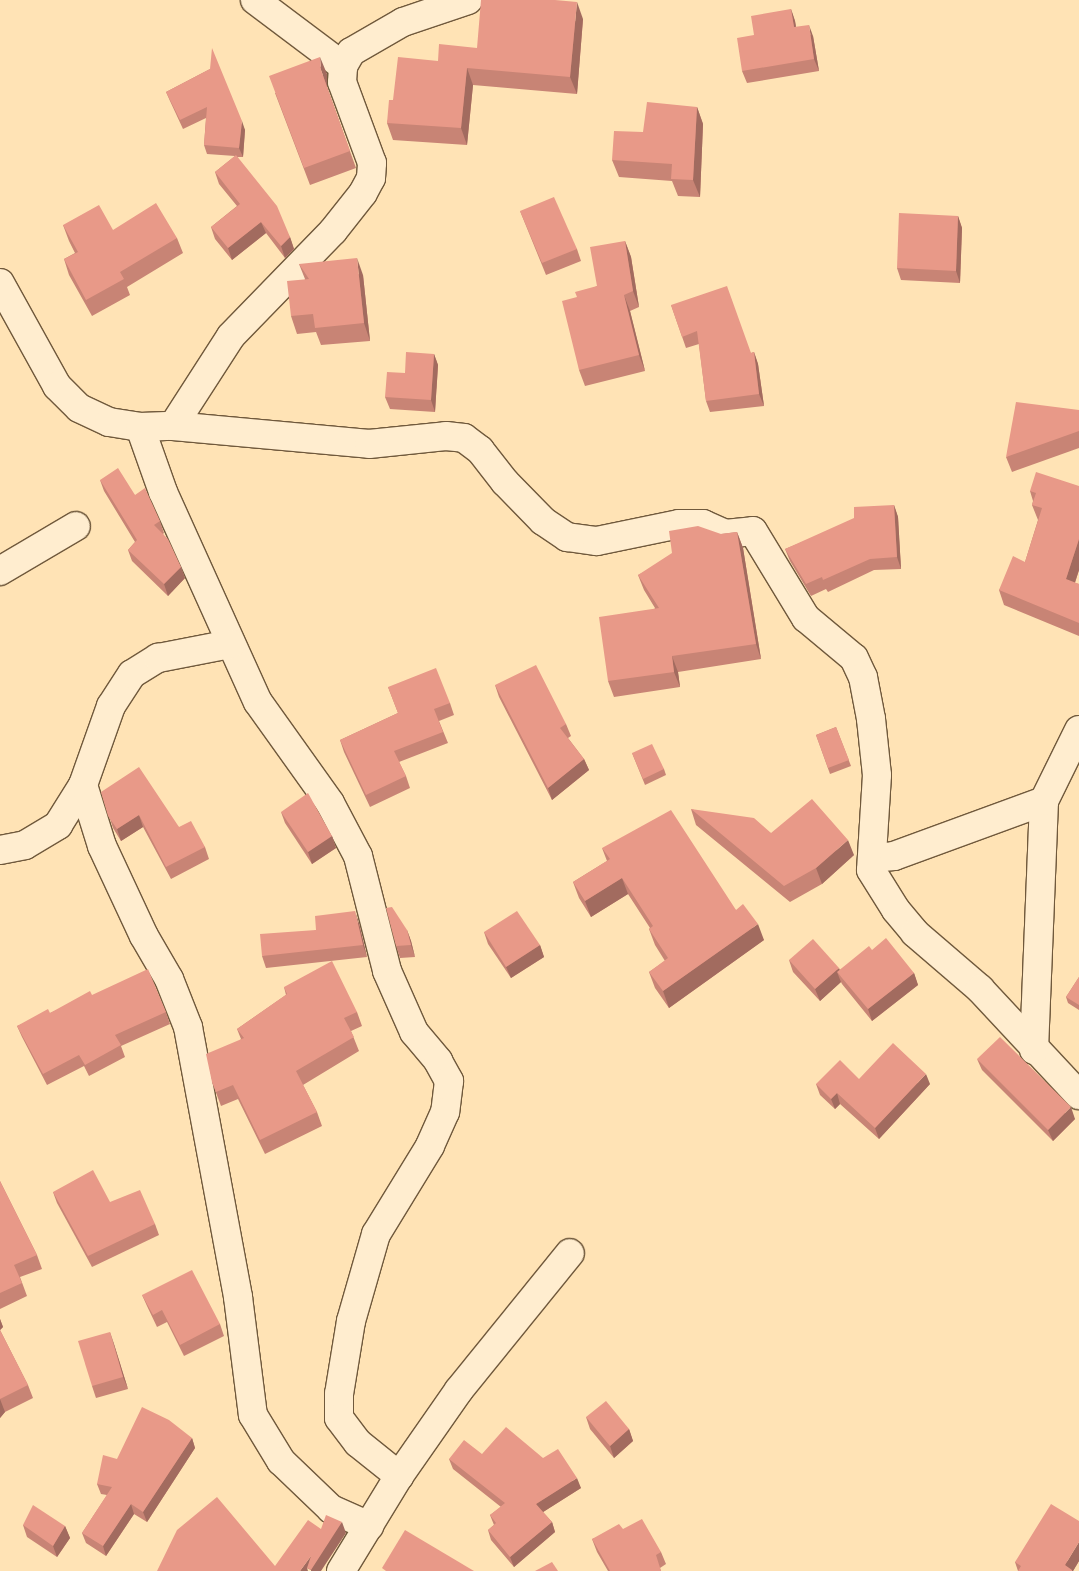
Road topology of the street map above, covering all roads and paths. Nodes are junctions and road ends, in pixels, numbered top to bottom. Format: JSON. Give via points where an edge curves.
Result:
{"nodes":[{"id":1,"x":255,"y":0,"type":"edge"},
{"id":2,"x":468,"y":0,"type":"edge"},
{"id":3,"x":343,"y":66,"type":"junction"},
{"id":4,"x":0,"y":283,"type":"edge"},
{"id":5,"x":174,"y":426,"type":"junction"},
{"id":6,"x":140,"y":427,"type":"junction"},
{"id":7,"x":76,"y":526,"type":"dead end"},
{"id":8,"x":0,"y":571,"type":"edge"},
{"id":9,"x":231,"y":644,"type":"junction"},
{"id":10,"x":1079,"y":730,"type":"edge"},
{"id":11,"x":83,"y":785,"type":"junction"},
{"id":12,"x":1044,"y":800,"type":"junction"},
{"id":13,"x":0,"y":850,"type":"edge"},
{"id":14,"x":872,"y":858,"type":"junction"},
{"id":15,"x":1034,"y":1050,"type":"junction"},
{"id":16,"x":1079,"y":1095,"type":"edge"},
{"id":17,"x":570,"y":1252,"type":"dead end"},
{"id":18,"x":399,"y":1476,"type":"junction"},
{"id":19,"x":369,"y":1526,"type":"junction"},
{"id":20,"x":341,"y":1571,"type":"edge"}],
"edges":[{"from":1,"to":3,"type":"street"},
{"from":2,"to":3,"type":"street","via":[[403,22],[351,52]]},
{"from":3,"to":5,"type":"street","via":[[342,82],[372,163],[371,178],[333,231],[231,336]]},
{"from":4,"to":6,"type":"street","via":[[57,386],[79,408],[109,422]]},
{"from":5,"to":6,"type":"street"},
{"from":5,"to":14,"type":"street","via":[[369,444],[446,436],[464,438],[480,450],[505,482],[543,521],[567,537],[597,541],[679,524],[703,524],[725,534],[753,531],[806,618],[854,658],[863,677],[872,719],[877,775]]},
{"from":6,"to":9,"type":"street","via":[[163,492]]},
{"from":7,"to":8,"type":"street"},
{"from":9,"to":11,"type":"street","via":[[158,658],[132,674],[111,706]]},
{"from":9,"to":18,"type":"street","via":[[258,702],[330,803],[358,856],[387,971],[414,1032],[438,1061],[449,1081],[445,1112],[430,1146],[376,1234],[352,1321],[339,1394],[339,1418],[358,1443]]},
{"from":10,"to":12,"type":"street"},
{"from":11,"to":13,"type":"street","via":[[58,825],[25,845]]},
{"from":11,"to":19,"type":"street","via":[[102,846],[144,936],[169,979],[188,1027],[238,1297],[253,1415],[281,1461],[302,1482],[331,1509]]},
{"from":12,"to":14,"type":"street","via":[[894,856]]},
{"from":12,"to":15,"type":"street"},
{"from":14,"to":15,"type":"street","via":[[871,870],[902,918],[921,939],[980,988]]},
{"from":15,"to":16,"type":"street"},
{"from":17,"to":18,"type":"street","via":[[459,1390]]},
{"from":18,"to":19,"type":"street"},
{"from":19,"to":20,"type":"street"}]}
